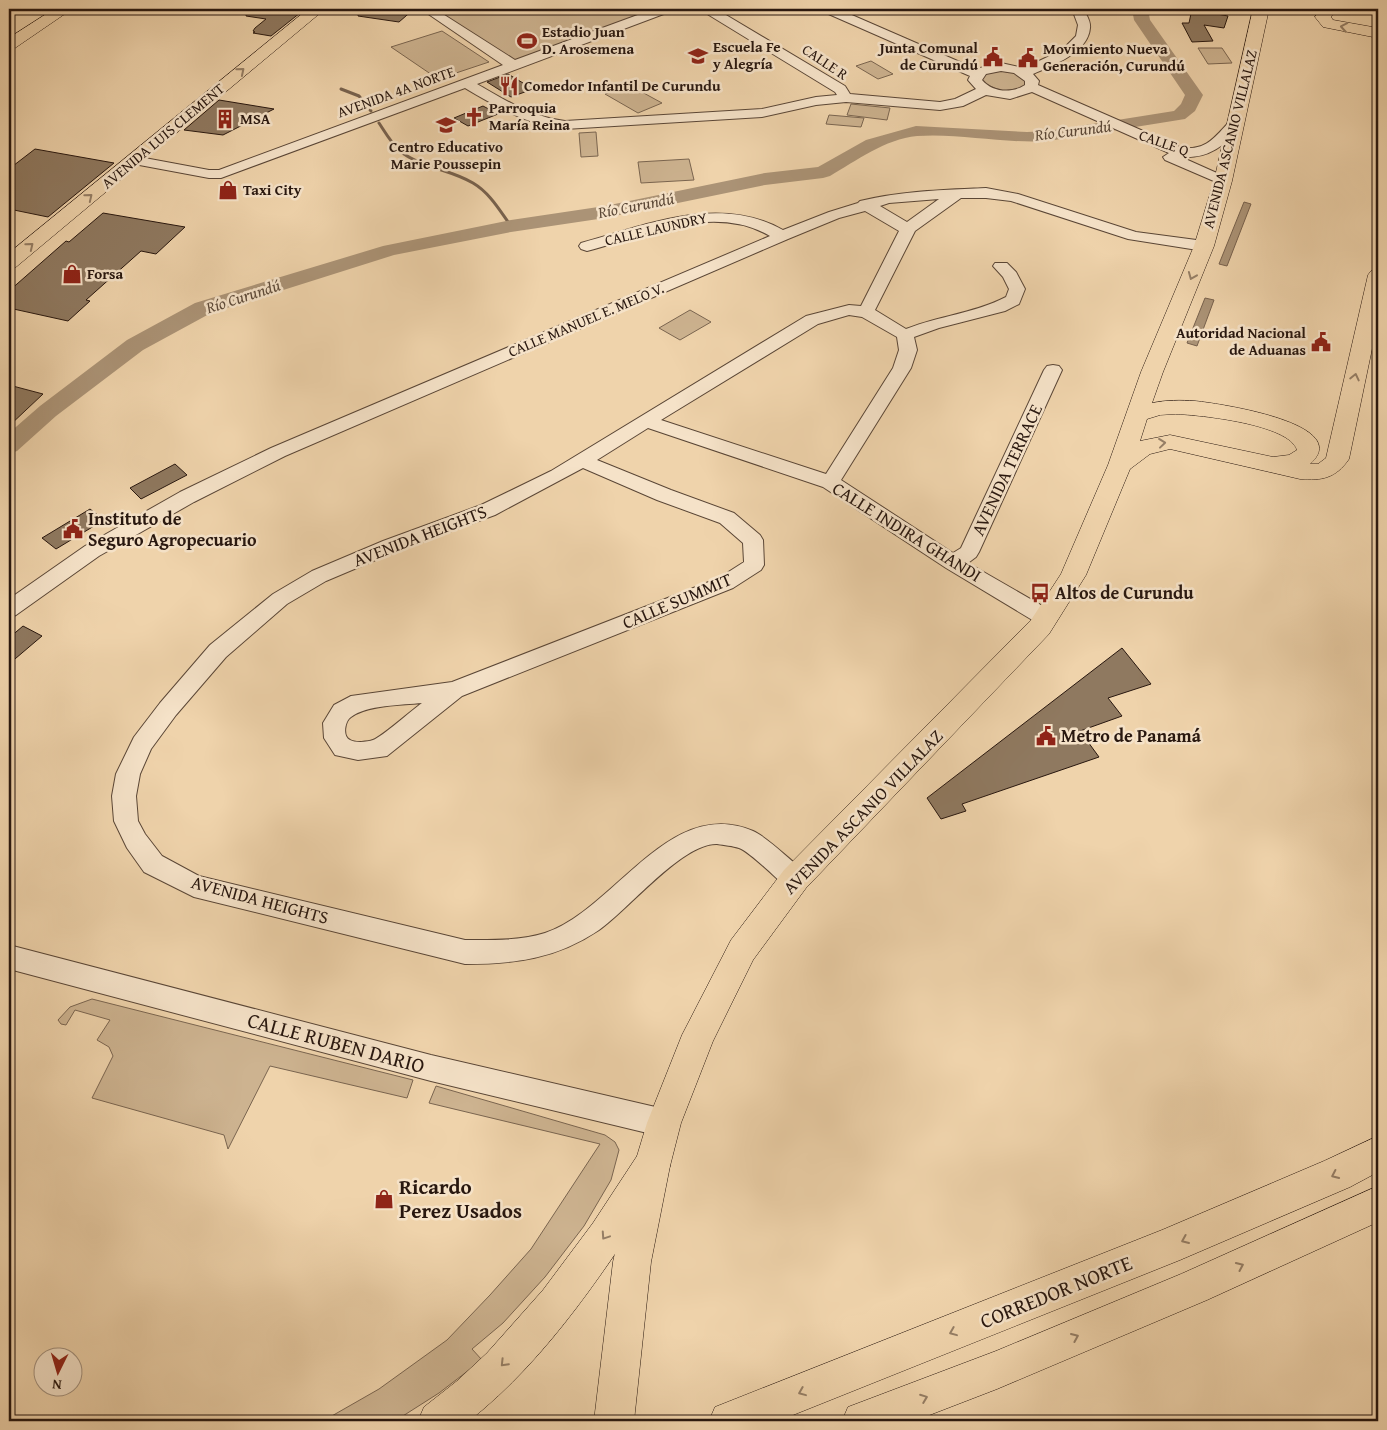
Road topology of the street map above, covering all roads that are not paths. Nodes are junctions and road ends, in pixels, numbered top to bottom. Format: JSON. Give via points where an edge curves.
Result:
{"nodes":[{"id":1,"x":64,"y":9,"type":"edge"},
{"id":2,"x":317,"y":9,"type":"edge"},
{"id":3,"x":427,"y":9,"type":"edge"},
{"id":4,"x":665,"y":9,"type":"edge"},
{"id":5,"x":708,"y":9,"type":"edge"},
{"id":6,"x":828,"y":9,"type":"edge"},
{"id":7,"x":846,"y":9,"type":"edge"},
{"id":8,"x":1078,"y":9,"type":"edge"},
{"id":9,"x":1261,"y":9,"type":"edge"},
{"id":10,"x":1329,"y":9,"type":"edge"},
{"id":11,"x":1378,"y":33,"type":"edge"},
{"id":12,"x":9,"y":45,"type":"edge"},
{"id":13,"x":513,"y":65,"type":"junction"},
{"id":14,"x":982,"y":71,"type":"junction"},
{"id":15,"x":1024,"y":73,"type":"junction"},
{"id":16,"x":466,"y":83,"type":"junction"},
{"id":17,"x":986,"y":90,"type":"junction"},
{"id":18,"x":1025,"y":90,"type":"junction"},
{"id":19,"x":846,"y":98,"type":"junction"},
{"id":20,"x":1235,"y":124,"type":"junction"},
{"id":21,"x":1126,"y":134,"type":"junction"},
{"id":22,"x":1179,"y":152,"type":"junction"},
{"id":23,"x":134,"y":160,"type":"junction"},
{"id":24,"x":1224,"y":175,"type":"junction"},
{"id":25,"x":958,"y":193,"type":"junction"},
{"id":26,"x":865,"y":204,"type":"junction"},
{"id":27,"x":908,"y":229,"type":"junction"},
{"id":28,"x":782,"y":236,"type":"junction"},
{"id":29,"x":587,"y":246,"type":"dead end"},
{"id":30,"x":1204,"y":246,"type":"junction"},
{"id":31,"x":9,"y":263,"type":"edge"},
{"id":32,"x":1001,"y":266,"type":"dead end"},
{"id":33,"x":1378,"y":275,"type":"edge"},
{"id":34,"x":866,"y":312,"type":"junction"},
{"id":35,"x":905,"y":335,"type":"junction"},
{"id":36,"x":1154,"y":369,"type":"junction"},
{"id":37,"x":1054,"y":370,"type":"dead end"},
{"id":38,"x":1137,"y":415,"type":"junction"},
{"id":39,"x":648,"y":422,"type":"junction"},
{"id":40,"x":1344,"y":424,"type":"junction"},
{"id":41,"x":582,"y":461,"type":"junction"},
{"id":42,"x":1265,"y":464,"type":"junction"},
{"id":43,"x":1120,"y":465,"type":"junction"},
{"id":44,"x":830,"y":482,"type":"junction"},
{"id":45,"x":954,"y":563,"type":"junction"},
{"id":46,"x":9,"y":610,"type":"edge"},
{"id":47,"x":1046,"y":618,"type":"junction"},
{"id":48,"x":454,"y":690,"type":"junction"},
{"id":49,"x":795,"y":880,"type":"junction"},
{"id":50,"x":9,"y":957,"type":"edge"},
{"id":51,"x":664,"y":1123,"type":"junction"},
{"id":52,"x":1378,"y":1153,"type":"edge"},
{"id":53,"x":652,"y":1166,"type":"junction"},
{"id":54,"x":1378,"y":1204,"type":"edge"},
{"id":55,"x":438,"y":1421,"type":"edge"},
{"id":56,"x":614,"y":1421,"type":"edge"},
{"id":57,"x":729,"y":1421,"type":"edge"},
{"id":58,"x":862,"y":1421,"type":"edge"}],
"edges":[{"from":1,"to":12,"type":"main road"},
{"from":23,"to":2,"type":"main road","name":"AVENIDA LUIS CLEMENT","one_way":true},
{"from":3,"to":13,"type":"street"},
{"from":4,"to":13,"type":"street","name":"AVENIDA 4A NORTE"},
{"from":5,"to":19,"type":"street","name":"CALLE R","via":[[840,89]]},
{"from":6,"to":14,"type":"street"},
{"from":7,"to":14,"type":"street"},
{"from":8,"to":15,"type":"street","via":[[1084,25],[1078,42],[1067,52]]},
{"from":9,"to":20,"type":"main road","name":"AVENIDA ASCANIO VILLALAZ"},
{"from":11,"to":10,"type":"main road","one_way":true,"via":[[1328,24],[1323,17]]},
{"from":13,"to":16,"type":"street","name":"AVENIDA 4A NORTE"},
{"from":14,"to":15,"type":"street","via":[[1001,68]]},
{"from":14,"to":17,"type":"street","via":[[975,80]]},
{"from":15,"to":18,"type":"street","via":[[1031,78]]},
{"from":16,"to":19,"type":"street","via":[[527,118],[551,124],[732,116]]},
{"from":16,"to":23,"type":"street","name":"AVENIDA 4A NORTE","via":[[221,174]]},
{"from":17,"to":18,"type":"street","via":[[1002,94]]},
{"from":17,"to":19,"type":"street","via":[[958,103],[940,106]]},
{"from":18,"to":21,"type":"street","name":"CALLE Q","via":[[1099,118]]},
{"from":18,"to":21,"type":"street","name":"CALLE Q","via":[[1085,121]]},
{"from":20,"to":22,"type":"street","name":"CALLE Q","via":[[1213,147],[1202,153]]},
{"from":20,"to":24,"type":"main road","name":"AVENIDA ASCANIO VILLALAZ"},
{"from":21,"to":22,"type":"street","name":"CALLE Q"},
{"from":21,"to":24,"type":"street","name":"CALLE Q"},
{"from":22,"to":24,"type":"street"},
{"from":31,"to":23,"type":"main road","name":"AVENIDA LUIS CLEMENT","one_way":true},
{"from":24,"to":30,"type":"main road","name":"AVENIDA ASCANIO VILLALAZ"},
{"from":25,"to":26,"type":"street","name":"CALLE MANUEL E. MELO V."},
{"from":25,"to":27,"type":"street"},
{"from":25,"to":30,"type":"street","name":"CALLE MANUEL E. MELO V.","via":[[1013,197],[1134,236]]},
{"from":26,"to":27,"type":"street"},
{"from":26,"to":28,"type":"street","name":"CALLE MANUEL E. MELO V."},
{"from":27,"to":34,"type":"street"},
{"from":28,"to":29,"type":"street","name":"CALLE LAUNDRY","via":[[767,226],[742,218],[702,216]]},
{"from":28,"to":46,"type":"street","name":"CALLE MANUEL E. MELO V.","via":[[278,452],[92,551]]},
{"from":30,"to":36,"type":"main road","name":"AVENIDA ASCANIO VILLALAZ","one_way":true},
{"from":32,"to":35,"type":"street","via":[[1017,289],[1013,300]]},
{"from":40,"to":33,"type":"main road","name":"AVENIDA ASCANIO VILLALAZ","one_way":true},
{"from":34,"to":35,"type":"street"},
{"from":34,"to":39,"type":"street","name":"AVENIDA HEIGHTS","via":[[849,310],[812,320]]},
{"from":35,"to":44,"type":"street","via":[[908,350],[902,368]]},
{"from":36,"to":38,"type":"main road","name":"AVENIDA ASCANIO VILLALAZ"},
{"from":36,"to":40,"type":"main road","via":[[1163,388],[1180,396],[1319,432],[1333,432]]},
{"from":37,"to":45,"type":"street","name":"AVENIDA TERRACE","via":[[970,552]]},
{"from":38,"to":42,"type":"main road","via":[[1166,408],[1222,412],[1285,428],[1306,445],[1307,455],[1300,461]]},
{"from":38,"to":43,"type":"main road","name":"AVENIDA ASCANIO VILLALAZ"},
{"from":39,"to":41,"type":"street","name":"AVENIDA HEIGHTS"},
{"from":39,"to":44,"type":"street","name":"CALLE INDIRA GHANDI"},
{"from":40,"to":42,"type":"main road","name":"AVENIDA ASCANIO VILLALAZ","via":[[1337,459],[1328,469],[1306,472]]},
{"from":41,"to":48,"type":"street","name":"CALLE SUMMIT","via":[[727,518],[753,540],[754,565],[726,583]]},
{"from":41,"to":49,"type":"street","name":"AVENIDA HEIGHTS","via":[[488,510],[319,576],[280,598],[218,651],[142,744],[128,774],[124,796],[126,820],[136,841],[153,864],[194,886],[465,952],[504,952],[549,944],[590,922],[674,850],[716,834],[747,838]]},
{"from":43,"to":42,"type":"main road","name":"AVENIDA ASCANIO VILLALAZ","one_way":true,"via":[[1141,448],[1167,442]]},
{"from":43,"to":47,"type":"main road","name":"AVENIDA ASCANIO VILLALAZ","via":[[1073,574]]},
{"from":44,"to":45,"type":"street","name":"CALLE INDIRA GHANDI"},
{"from":45,"to":47,"type":"street","name":"CALLE INDIRA GHANDI"},
{"from":47,"to":49,"type":"main road","name":"AVENIDA ASCANIO VILLALAZ"},
{"from":48,"to":48,"type":"street","via":[[359,702],[342,711],[334,723],[335,738],[343,748],[358,751],[379,748]]},
{"from":49,"to":51,"type":"main road","name":"AVENIDA ASCANIO VILLALAZ","via":[[742,950],[699,1035]]},
{"from":50,"to":51,"type":"street","name":"CALLE RUBEN DARIO","via":[[430,1068]]},
{"from":51,"to":53,"type":"main road","name":"AVENIDA ASCANIO VILLALAZ"},
{"from":52,"to":57,"type":"main road","name":"CORREDOR NORTE","one_way":true,"via":[[1168,1247]]},
{"from":53,"to":55,"type":"main road","one_way":true,"via":[[600,1243],[521,1345],[468,1398]]},
{"from":53,"to":56,"type":"main road","name":"AVENIDA ASCANIO VILLALAZ","via":[[632,1262]]},
{"from":58,"to":54,"type":"main road","one_way":true,"via":[[997,1370]]}]}
